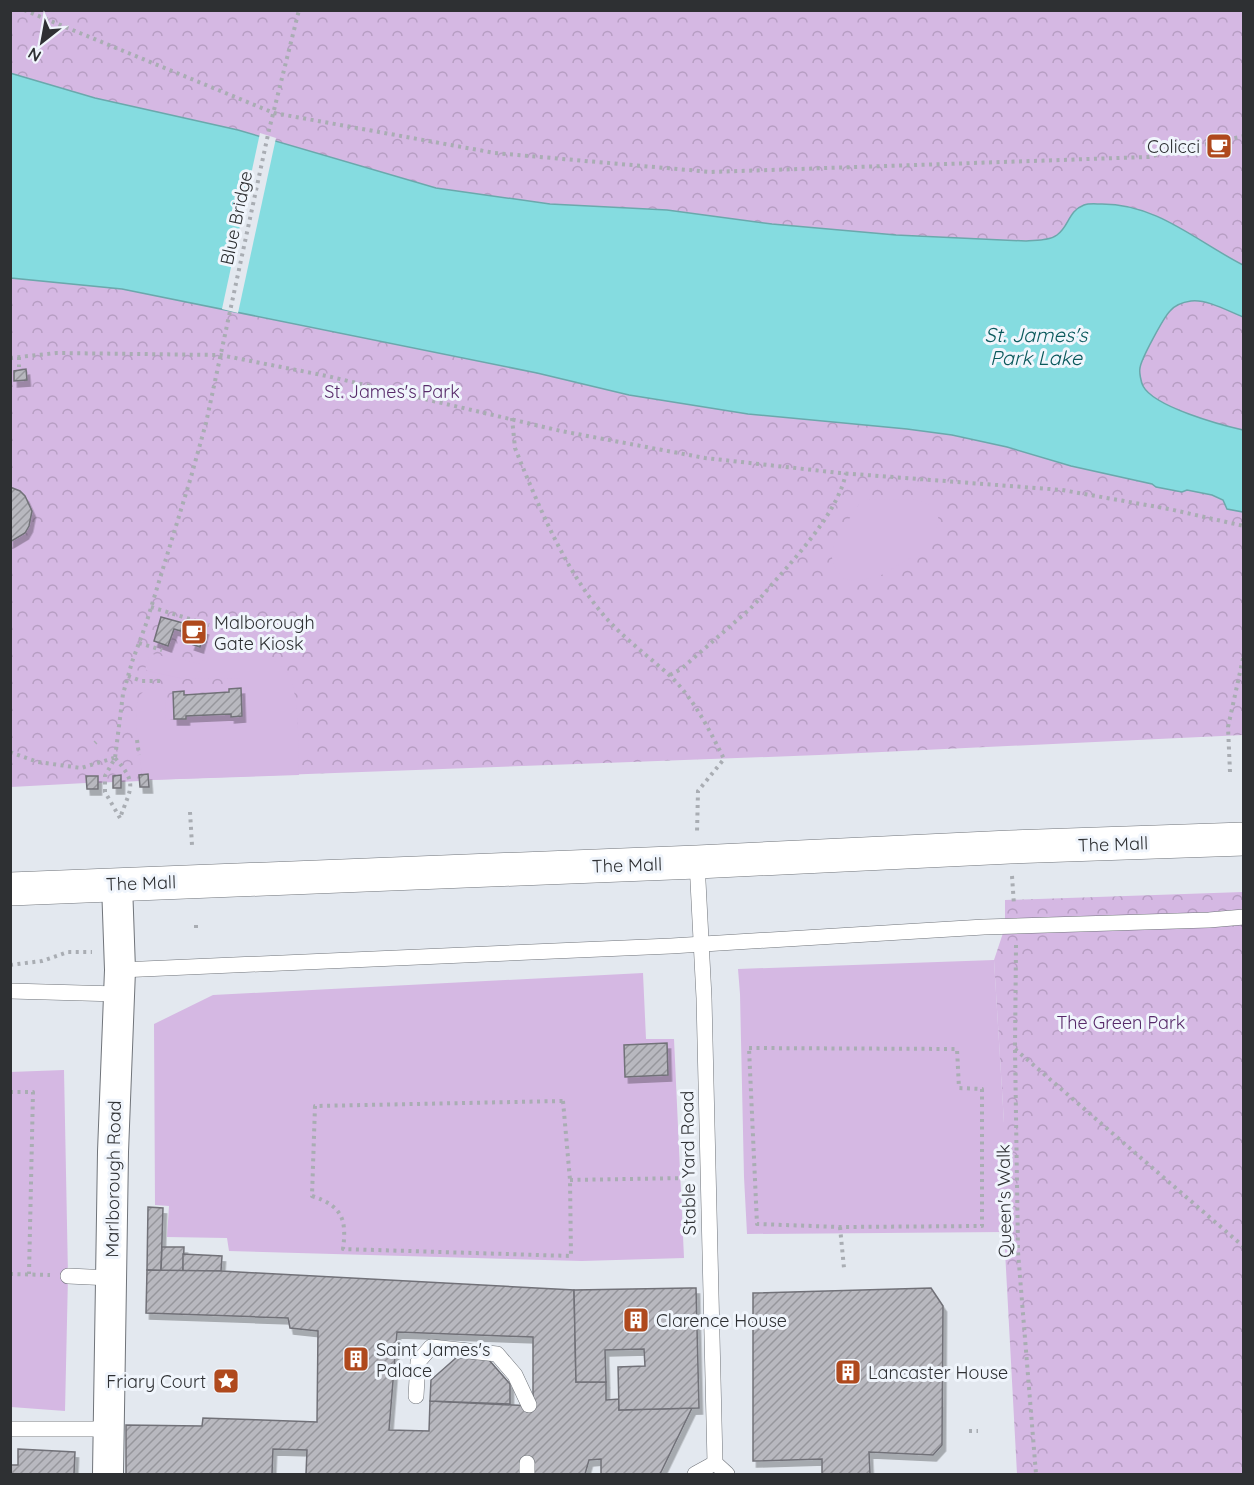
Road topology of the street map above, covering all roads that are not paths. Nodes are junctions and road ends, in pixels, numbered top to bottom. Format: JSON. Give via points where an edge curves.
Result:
{"nodes":[{"id":1,"x":1244,"y":839,"type":"edge"},
{"id":2,"x":698,"y":862,"type":"junction"},
{"id":3,"x":117,"y":884,"type":"junction"},
{"id":4,"x":10,"y":888,"type":"edge"},
{"id":5,"x":1244,"y":917,"type":"edge"},
{"id":6,"x":702,"y":943,"type":"junction"},
{"id":7,"x":119,"y":982,"type":"junction"},
{"id":8,"x":10,"y":991,"type":"edge"},
{"id":9,"x":68,"y":1276,"type":"road end"},
{"id":10,"x":111,"y":1278,"type":"junction"},
{"id":11,"x":416,"y":1396,"type":"dead end"},
{"id":12,"x":529,"y":1405,"type":"dead end"},
{"id":13,"x":10,"y":1429,"type":"edge"},
{"id":14,"x":109,"y":1429,"type":"junction"},
{"id":15,"x":715,"y":1463,"type":"junction"},
{"id":16,"x":108,"y":1474,"type":"edge"},
{"id":17,"x":695,"y":1474,"type":"edge"},
{"id":18,"x":727,"y":1474,"type":"edge"}],
"edges":[{"from":1,"to":2,"type":"street","name":"The Mall"},
{"from":2,"to":3,"type":"street","name":"The Mall"},
{"from":2,"to":6,"type":"lane","name":"Stable Yard Road"},
{"from":3,"to":4,"type":"street","name":"The Mall"},
{"from":3,"to":7,"type":"street","name":"Marlborough Road"},
{"from":5,"to":6,"type":"lane"},
{"from":6,"to":7,"type":"lane","via":[[213,964]]},
{"from":6,"to":15,"type":"lane","name":"Stable Yard Road"},
{"from":7,"to":8,"type":"lane"},
{"from":7,"to":10,"type":"street","name":"Marlborough Road"},
{"from":9,"to":10,"type":"lane"},
{"from":10,"to":14,"type":"street","name":"Marlborough Road"},
{"from":11,"to":12,"type":"lane","via":[[418,1362],[431,1347],[497,1354],[515,1375]]},
{"from":13,"to":14,"type":"lane"},
{"from":14,"to":16,"type":"street","name":"Marlborough Road"},
{"from":15,"to":17,"type":"lane"},
{"from":15,"to":18,"type":"lane"}]}
